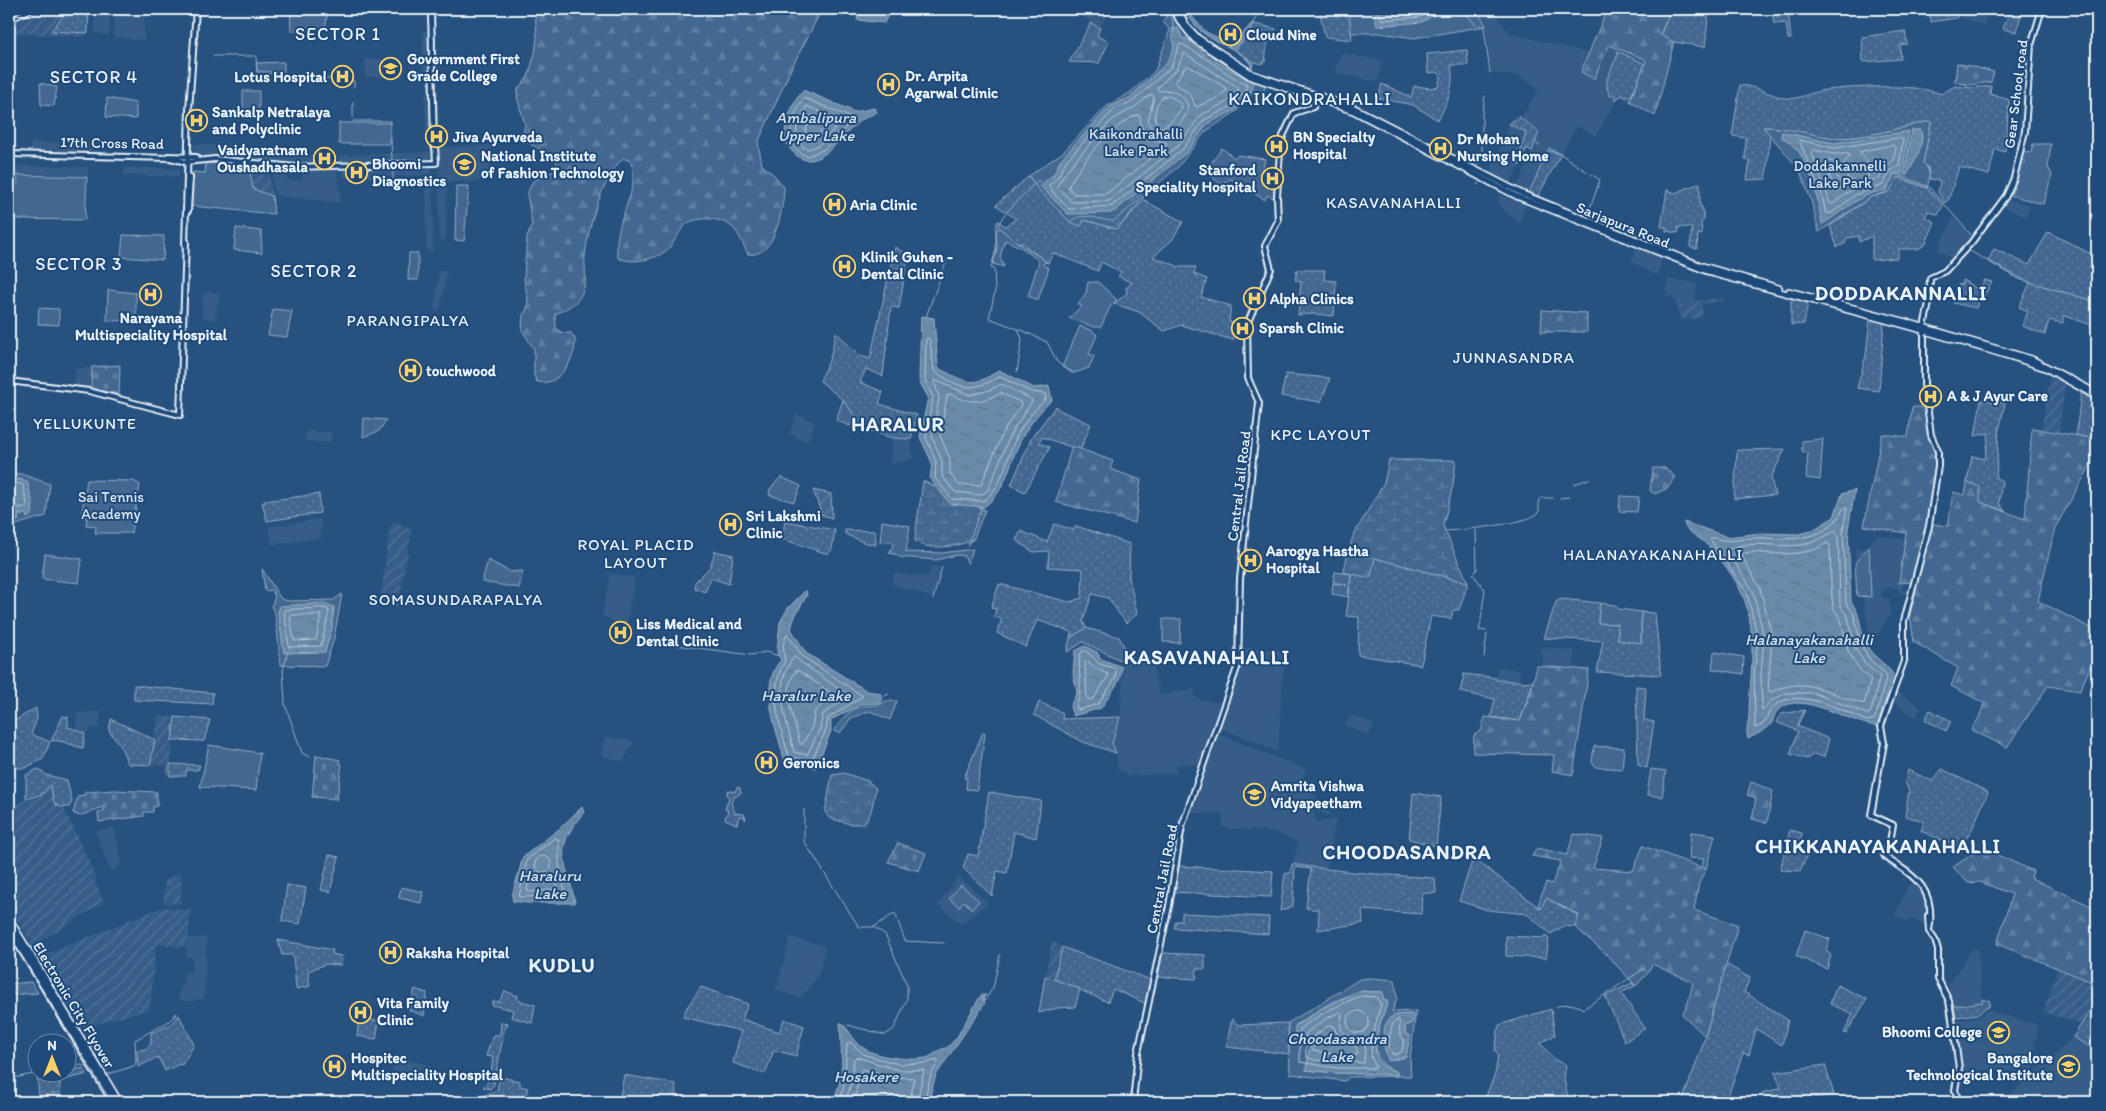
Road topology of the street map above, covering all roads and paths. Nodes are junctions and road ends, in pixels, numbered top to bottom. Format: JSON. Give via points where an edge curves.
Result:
{"nodes":[{"id":1,"x":16,"y":9,"type":"edge"},
{"id":2,"x":30,"y":9,"type":"edge"},
{"id":3,"x":196,"y":9,"type":"edge"},
{"id":4,"x":431,"y":9,"type":"edge"},
{"id":5,"x":1176,"y":9,"type":"edge"},
{"id":6,"x":2042,"y":9,"type":"edge"},
{"id":7,"x":9,"y":12,"type":"edge"},
{"id":8,"x":9,"y":19,"type":"edge"},
{"id":9,"x":1313,"y":96,"type":"junction"},
{"id":10,"x":1401,"y":134,"type":"junction"},
{"id":11,"x":9,"y":153,"type":"edge"},
{"id":12,"x":190,"y":159,"type":"junction"},
{"id":13,"x":1521,"y":195,"type":"junction"},
{"id":14,"x":1924,"y":329,"type":"junction"},
{"id":15,"x":9,"y":381,"type":"edge"},
{"id":16,"x":2097,"y":393,"type":"edge"},
{"id":17,"x":2097,"y":397,"type":"edge"},
{"id":18,"x":9,"y":920,"type":"edge"},
{"id":19,"x":9,"y":928,"type":"edge"},
{"id":20,"x":116,"y":1102,"type":"edge"},
{"id":21,"x":1133,"y":1102,"type":"edge"},
{"id":22,"x":1959,"y":1102,"type":"edge"}],
"edges":[{"from":1,"to":7,"type":"highway"},
{"from":2,"to":8,"type":"highway"},
{"from":3,"to":12,"type":"main road"},
{"from":4,"to":12,"type":"main road","name":"17th Cross Road","via":[[435,163],[295,167]]},
{"from":5,"to":9,"type":"main road","name":"Sarjapura Road","via":[[1179,20],[1195,40],[1245,74]]},
{"from":5,"to":10,"type":"main road","name":"Sarjapura Road","via":[[1198,38],[1253,74],[1334,100]]},
{"from":6,"to":14,"type":"main road","name":"Gear School road","via":[[2031,44],[2025,131],[2014,178],[2006,196],[1973,241],[1945,271],[1930,278]]},
{"from":9,"to":10,"type":"main road","name":"Sarjapura Road"},
{"from":9,"to":21,"type":"main road","name":"Central Jail Road","via":[[1313,106],[1294,113],[1283,136],[1278,218],[1265,246],[1271,269],[1247,324],[1248,378],[1259,403],[1241,558],[1238,665],[1182,826],[1138,1053]]},
{"from":10,"to":13,"type":"main road","name":"Sarjapura Road"},
{"from":10,"to":13,"type":"main road","name":"Sarjapura Road","via":[[1493,187]]},
{"from":11,"to":12,"type":"main road","name":"17th Cross Road"},
{"from":12,"to":15,"type":"main road","via":[[180,415],[113,396]]},
{"from":13,"to":14,"type":"main road","name":"Sarjapura Road","via":[[1700,265]]},
{"from":14,"to":16,"type":"main road","name":"Sarjapura Road","via":[[2032,359]]},
{"from":14,"to":17,"type":"main road","name":"Sarjapura Road","via":[[2044,368]]},
{"from":14,"to":22,"type":"main road","via":[[1924,384],[1931,435],[1938,451],[1938,466],[1930,526],[1904,621],[1904,661],[1881,726],[1884,743],[1871,816],[1893,825],[1884,856],[1915,878],[1929,897],[1929,931],[1938,950],[1939,982],[1949,1001],[1958,1068],[1955,1090]]},
{"from":18,"to":20,"type":"highway","name":"Electronic City Flyover"},
{"from":18,"to":20,"type":"highway","via":[[59,998]]},
{"from":19,"to":20,"type":"highway","name":"Electronic City Flyover"}]}
